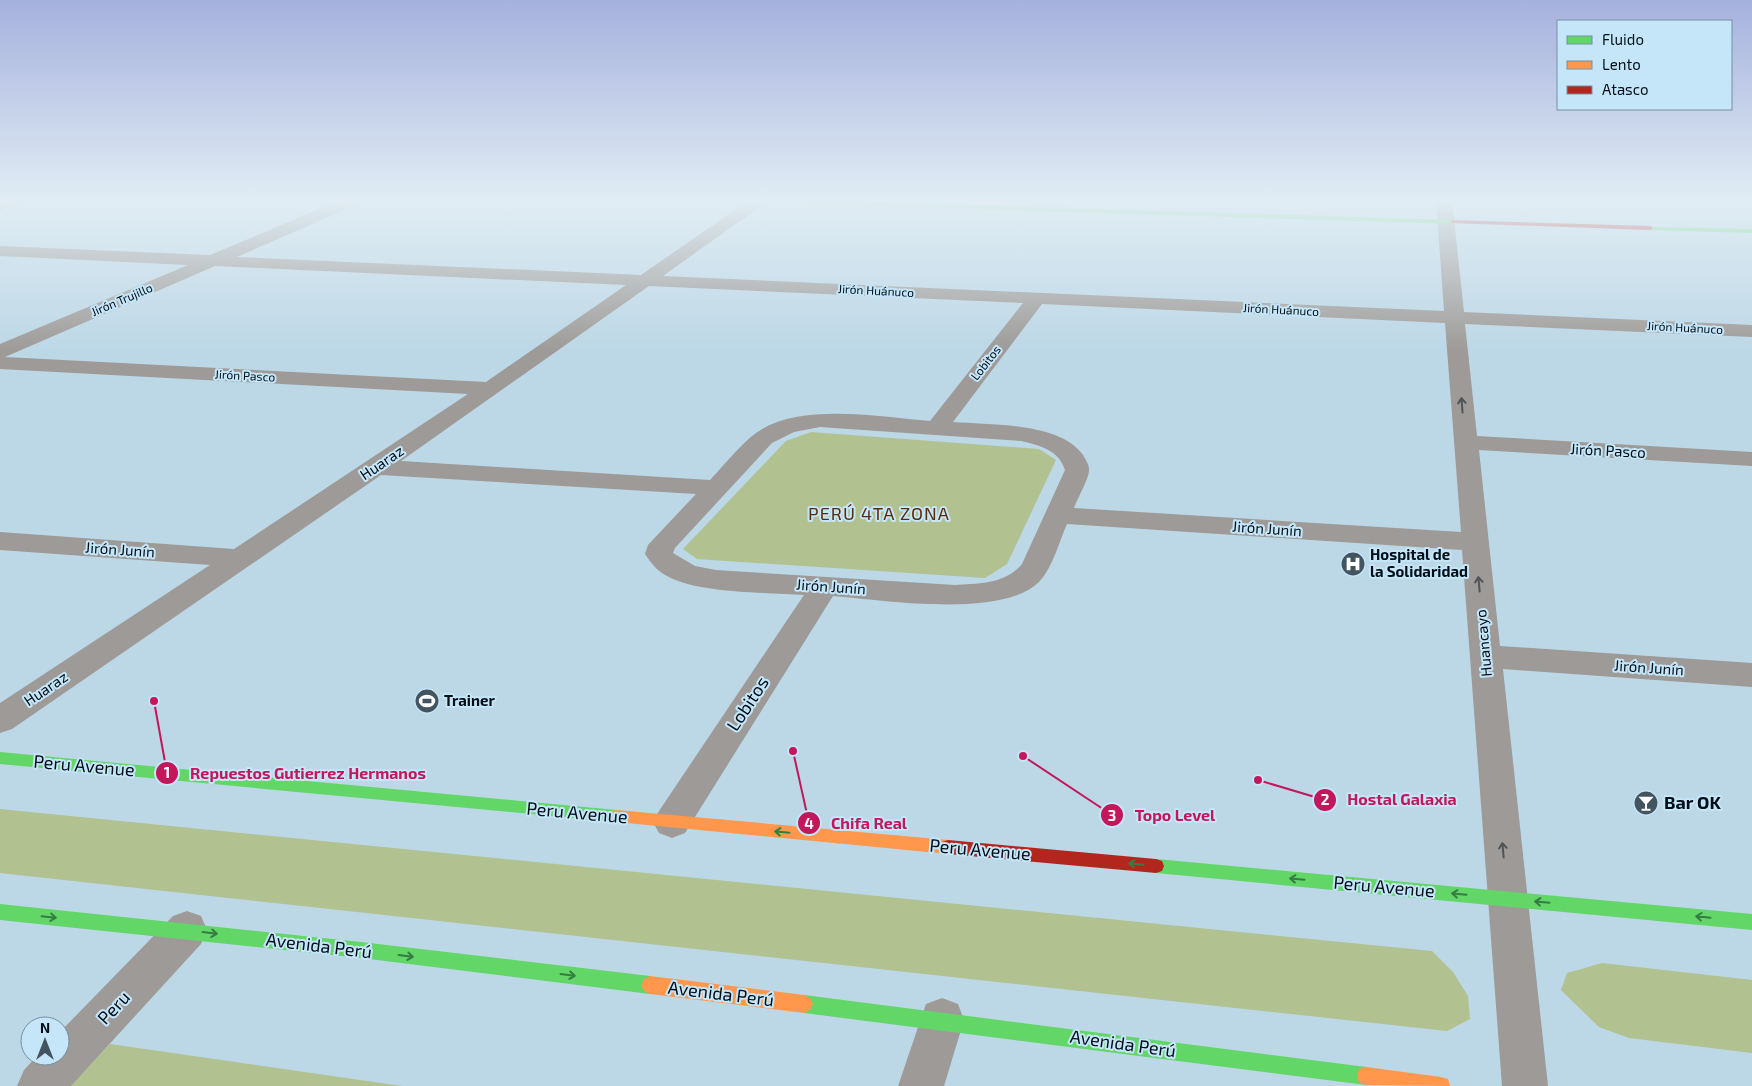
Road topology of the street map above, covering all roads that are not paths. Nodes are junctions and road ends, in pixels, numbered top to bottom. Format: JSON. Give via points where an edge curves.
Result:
{"nodes":[{"id":1,"x":0,"y":251,"type":"edge"},
{"id":2,"x":237,"y":251,"type":"edge"},
{"id":3,"x":686,"y":251,"type":"edge"},
{"id":4,"x":1449,"y":251,"type":"edge"},
{"id":5,"x":213,"y":261,"type":"junction"},
{"id":6,"x":644,"y":280,"type":"junction"},
{"id":7,"x":1036,"y":298,"type":"junction"},
{"id":8,"x":1456,"y":318,"type":"junction"},
{"id":9,"x":1752,"y":331,"type":"edge"},
{"id":10,"x":0,"y":352,"type":"edge"},
{"id":11,"x":0,"y":363,"type":"edge"},
{"id":12,"x":490,"y":389,"type":"junction"},
{"id":13,"x":936,"y":428,"type":"junction"},
{"id":14,"x":1465,"y":442,"type":"junction"},
{"id":15,"x":1752,"y":459,"type":"edge"},
{"id":16,"x":376,"y":467,"type":"junction"},
{"id":17,"x":717,"y":488,"type":"junction"},
{"id":18,"x":1059,"y":515,"type":"junction"},
{"id":19,"x":0,"y":541,"type":"edge"},
{"id":20,"x":1475,"y":542,"type":"junction"},
{"id":21,"x":240,"y":558,"type":"junction"},
{"id":22,"x":825,"y":586,"type":"junction"},
{"id":23,"x":1485,"y":656,"type":"junction"},
{"id":24,"x":1752,"y":675,"type":"edge"},
{"id":25,"x":0,"y":720,"type":"edge"},
{"id":26,"x":0,"y":758,"type":"edge"},
{"id":27,"x":672,"y":822,"type":"junction"},
{"id":28,"x":1508,"y":899,"type":"junction"},
{"id":29,"x":0,"y":912,"type":"edge"},
{"id":30,"x":1752,"y":922,"type":"edge"},
{"id":31,"x":188,"y":930,"type":"junction"},
{"id":32,"x":942,"y":1020,"type":"junction"},
{"id":33,"x":40,"y":1086,"type":"edge"},
{"id":34,"x":921,"y":1086,"type":"edge"},
{"id":35,"x":1441,"y":1086,"type":"edge"},
{"id":36,"x":1525,"y":1086,"type":"edge"}],
"edges":[{"from":1,"to":5,"type":"street","name":"Jirón Huánuco"},
{"from":2,"to":5,"type":"street","name":"Jirón Trujillo"},
{"from":3,"to":6,"type":"street","name":"Huaraz"},
{"from":4,"to":8,"type":"street","name":"Huancayo"},
{"from":5,"to":6,"type":"street","name":"Jirón Huánuco"},
{"from":5,"to":10,"type":"street","name":"Jirón Trujillo"},
{"from":6,"to":7,"type":"street","name":"Jirón Huánuco"},
{"from":6,"to":12,"type":"street","name":"Huaraz"},
{"from":7,"to":8,"type":"street","name":"Jirón Huánuco"},
{"from":7,"to":13,"type":"street","name":"Lobitos"},
{"from":8,"to":9,"type":"street","name":"Jirón Huánuco"},
{"from":14,"to":8,"type":"street","name":"Huancayo","one_way":true},
{"from":11,"to":12,"type":"street","name":"Jirón Pasco"},
{"from":12,"to":16,"type":"street","name":"Huaraz"},
{"from":13,"to":17,"type":"street","name":"Jirón Junín","via":[[838,420],[787,426],[764,438]]},
{"from":13,"to":18,"type":"street","name":"Jirón Junín","via":[[1020,434],[1056,445],[1068,453],[1076,462],[1077,470]]},
{"from":14,"to":15,"type":"street","name":"Jirón Pasco"},
{"from":14,"to":20,"type":"street","name":"Huancayo"},
{"from":16,"to":17,"type":"street"},
{"from":16,"to":21,"type":"street","name":"Huaraz"},
{"from":17,"to":22,"type":"street","name":"Jirón Junín","via":[[662,544],[659,554],[667,565],[698,577]]},
{"from":18,"to":20,"type":"street","name":"Jirón Junín"},
{"from":18,"to":22,"type":"street","name":"Jirón Junín","via":[[1036,567],[1008,588],[955,595]]},
{"from":19,"to":21,"type":"street","name":"Jirón Junín"},
{"from":23,"to":20,"type":"street","name":"Huancayo","one_way":true},
{"from":21,"to":25,"type":"street","name":"Huaraz"},
{"from":22,"to":27,"type":"street","name":"Lobitos"},
{"from":23,"to":24,"type":"street","name":"Jirón Junín"},
{"from":28,"to":23,"type":"street","name":"Huancayo","one_way":true},
{"from":26,"to":27,"type":"main road","name":"Peru Avenue"},
{"from":28,"to":27,"type":"main road","name":"Peru Avenue","one_way":true},
{"from":30,"to":28,"type":"main road","name":"Peru Avenue","one_way":true},
{"from":28,"to":36,"type":"street","name":"Huancayo"},
{"from":29,"to":31,"type":"main road","name":"Avenida Perú","one_way":true},
{"from":31,"to":32,"type":"main road","name":"Avenida Perú","one_way":true},
{"from":31,"to":33,"type":"street","name":"Peru"},
{"from":32,"to":34,"type":"street"},
{"from":32,"to":35,"type":"main road","name":"Avenida Perú"}]}
